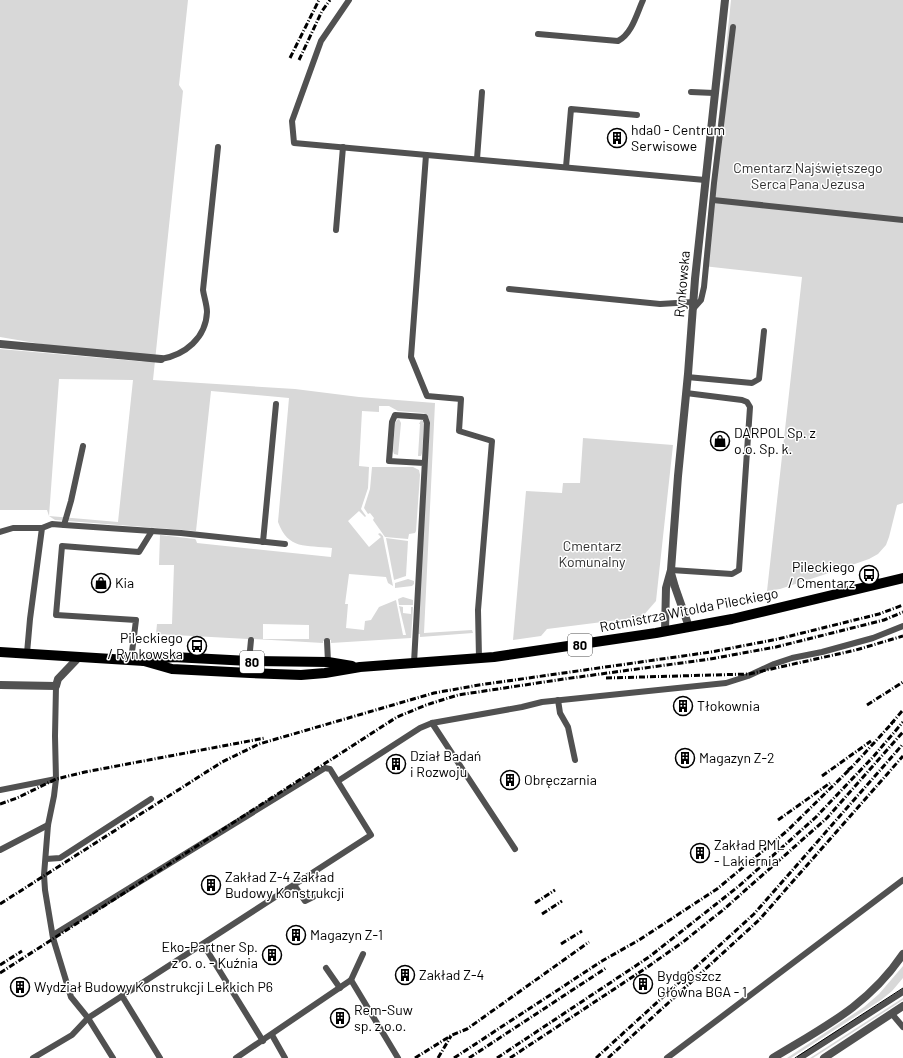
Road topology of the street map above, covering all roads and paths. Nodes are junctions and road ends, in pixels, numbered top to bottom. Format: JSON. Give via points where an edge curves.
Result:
{"nodes":[{"id":1,"x":349,"y":0,"type":"edge"},
{"id":2,"x":643,"y":0,"type":"edge"},
{"id":3,"x":725,"y":0,"type":"edge"},
{"id":4,"x":733,"y":27,"type":"dead end"},
{"id":5,"x":538,"y":34,"type":"dead end"},
{"id":6,"x":482,"y":92,"type":"dead end"},
{"id":7,"x":691,"y":92,"type":"dead end"},
{"id":8,"x":714,"y":93,"type":"junction"},
{"id":9,"x":637,"y":115,"type":"dead end"},
{"id":10,"x":218,"y":147,"type":"dead end"},
{"id":11,"x":343,"y":147,"type":"junction"},
{"id":12,"x":426,"y":154,"type":"junction"},
{"id":13,"x":477,"y":159,"type":"junction"},
{"id":14,"x":566,"y":167,"type":"junction"},
{"id":15,"x":705,"y":180,"type":"junction"},
{"id":16,"x":713,"y":200,"type":"junction"},
{"id":17,"x":903,"y":220,"type":"edge"},
{"id":18,"x":336,"y":230,"type":"dead end"},
{"id":19,"x":509,"y":289,"type":"dead end"},
{"id":20,"x":693,"y":306,"type":"junction"},
{"id":21,"x":764,"y":331,"type":"dead end"},
{"id":22,"x":0,"y":344,"type":"edge"},
{"id":23,"x":161,"y":359,"type":"joint"},
{"id":24,"x":687,"y":377,"type":"junction"},
{"id":25,"x":686,"y":393,"type":"junction"},
{"id":26,"x":276,"y":404,"type":"dead end"},
{"id":27,"x":83,"y":446,"type":"dead end"},
{"id":28,"x":424,"y":463,"type":"junction"},
{"id":29,"x":64,"y":525,"type":"junction"},
{"id":30,"x":42,"y":528,"type":"junction"},
{"id":31,"x":152,"y":531,"type":"junction"},
{"id":32,"x":0,"y":532,"type":"edge"},
{"id":33,"x":263,"y":542,"type":"junction"},
{"id":34,"x":285,"y":544,"type":"dead end"},
{"id":35,"x":671,"y":570,"type":"junction"},
{"id":36,"x":902,"y":579,"type":"edge"},
{"id":37,"x":903,"y":626,"type":"edge"},
{"id":38,"x":688,"y":627,"type":"junction"},
{"id":39,"x":665,"y":631,"type":"junction"},
{"id":40,"x":250,"y":640,"type":"dead end"},
{"id":41,"x":327,"y":641,"type":"dead end"},
{"id":42,"x":0,"y":652,"type":"edge"},
{"id":43,"x":27,"y":653,"type":"junction"},
{"id":44,"x":79,"y":657,"type":"junction"},
{"id":45,"x":479,"y":658,"type":"junction"},
{"id":46,"x":131,"y":660,"type":"junction"},
{"id":47,"x":144,"y":661,"type":"junction"},
{"id":48,"x":249,"y":662,"type":"junction"},
{"id":49,"x":328,"y":662,"type":"junction"},
{"id":50,"x":414,"y":663,"type":"junction"},
{"id":51,"x":360,"y":667,"type":"junction"},
{"id":52,"x":0,"y":685,"type":"edge"},
{"id":53,"x":56,"y":686,"type":"junction"},
{"id":54,"x":558,"y":700,"type":"junction"},
{"id":55,"x":432,"y":723,"type":"junction"},
{"id":56,"x":575,"y":760,"type":"dead end"},
{"id":57,"x":56,"y":779,"type":"junction"},
{"id":58,"x":338,"y":781,"type":"junction"},
{"id":59,"x":0,"y":790,"type":"edge"},
{"id":60,"x":150,"y":799,"type":"dead end"},
{"id":61,"x":48,"y":824,"type":"junction"},
{"id":62,"x":515,"y":849,"type":"dead end"},
{"id":63,"x":0,"y":850,"type":"edge"},
{"id":64,"x":46,"y":859,"type":"junction"},
{"id":65,"x":903,"y":880,"type":"edge"},
{"id":66,"x":294,"y":885,"type":"junction"},
{"id":67,"x":313,"y":897,"type":"dead end"},
{"id":68,"x":53,"y":935,"type":"junction"},
{"id":69,"x":203,"y":944,"type":"junction"},
{"id":70,"x":364,"y":954,"type":"dead end"},
{"id":71,"x":903,"y":954,"type":"edge"},
{"id":72,"x":326,"y":968,"type":"dead end"},
{"id":73,"x":351,"y":980,"type":"junction"},
{"id":74,"x":340,"y":988,"type":"junction"},
{"id":75,"x":903,"y":992,"type":"edge"},
{"id":76,"x":122,"y":996,"type":"junction"},
{"id":77,"x":903,"y":1006,"type":"edge"},
{"id":78,"x":892,"y":1014,"type":"junction"},
{"id":79,"x":88,"y":1018,"type":"junction"},
{"id":80,"x":903,"y":1027,"type":"edge"},
{"id":81,"x":272,"y":1035,"type":"junction"},
{"id":82,"x":263,"y":1041,"type":"junction"},
{"id":83,"x":33,"y":1058,"type":"edge"},
{"id":84,"x":113,"y":1058,"type":"edge"},
{"id":85,"x":160,"y":1058,"type":"edge"},
{"id":86,"x":236,"y":1058,"type":"edge"},
{"id":87,"x":285,"y":1058,"type":"edge"},
{"id":88,"x":398,"y":1058,"type":"edge"},
{"id":89,"x":667,"y":1058,"type":"edge"},
{"id":90,"x":773,"y":1058,"type":"edge"},
{"id":91,"x":800,"y":1058,"type":"edge"},
{"id":92,"x":824,"y":1058,"type":"edge"}],
"edges":[{"from":1,"to":11,"type":"lane","via":[[321,41],[292,121],[294,142]]},
{"from":2,"to":5,"type":"lane","via":[[628,33],[618,41]]},
{"from":3,"to":8,"type":"street","name":"Rynkowska"},
{"from":4,"to":16,"type":"lane"},
{"from":6,"to":13,"type":"lane"},
{"from":7,"to":8,"type":"lane"},
{"from":8,"to":15,"type":"street","name":"Rynkowska"},
{"from":9,"to":14,"type":"lane","via":[[571,108]]},
{"from":10,"to":23,"type":"lane","via":[[203,290],[207,312],[202,335],[187,349]]},
{"from":11,"to":12,"type":"lane"},
{"from":11,"to":18,"type":"lane"},
{"from":12,"to":13,"type":"lane"},
{"from":12,"to":45,"type":"lane","via":[[412,357],[427,396],[461,400],[459,431],[492,441],[478,610]]},
{"from":13,"to":14,"type":"lane"},
{"from":14,"to":15,"type":"lane"},
{"from":15,"to":20,"type":"street","name":"Rynkowska"},
{"from":16,"to":17,"type":"lane"},
{"from":16,"to":20,"type":"lane","via":[[704,287],[701,300]]},
{"from":19,"to":20,"type":"lane"},
{"from":20,"to":24,"type":"street","name":"Rynkowska"},
{"from":21,"to":24,"type":"lane","via":[[759,380],[752,383]]},
{"from":22,"to":23,"type":"street"},
{"from":24,"to":25,"type":"street","name":"Rynkowska"},
{"from":25,"to":35,"type":"street","name":"Rynkowska"},
{"from":25,"to":35,"type":"lane","via":[[742,400],[750,407],[739,570],[732,574]]},
{"from":26,"to":33,"type":"lane"},
{"from":27,"to":29,"type":"lane"},
{"from":28,"to":28,"type":"lane","via":[[389,461],[392,422],[395,416],[424,417],[426,420]]},
{"from":28,"to":50,"type":"lane"},
{"from":29,"to":30,"type":"lane","via":[[52,524]]},
{"from":29,"to":31,"type":"lane"},
{"from":30,"to":32,"type":"lane","via":[[13,528]]},
{"from":30,"to":43,"type":"lane"},
{"from":31,"to":33,"type":"lane"},
{"from":31,"to":46,"type":"lane","via":[[139,552],[62,546],[56,615],[136,620]]},
{"from":33,"to":34,"type":"lane"},
{"from":35,"to":38,"type":"street","name":"Rynkowska"},
{"from":35,"to":39,"type":"street","name":"Rynkowska","via":[[666,588]]},
{"from":36,"to":38,"type":"main road","name":"Rotmistrza Witolda Pileckiego","number":"80"},
{"from":37,"to":54,"type":"lane","via":[[873,638],[780,662],[726,684]]},
{"from":38,"to":39,"type":"main road","name":"Rotmistrza Witolda Pileckiego","number":"80"},
{"from":39,"to":45,"type":"main road","name":"Rotmistrza Witolda Pileckiego","number":"80"},
{"from":40,"to":48,"type":"lane"},
{"from":41,"to":49,"type":"lane"},
{"from":42,"to":43,"type":"main road","name":"Rotmistrza Witolda Pileckiego","number":"80"},
{"from":43,"to":44,"type":"main road","name":"Rotmistrza Witolda Pileckiego","number":"80"},
{"from":44,"to":46,"type":"main road","name":"Rotmistrza Witolda Pileckiego","number":"80"},
{"from":44,"to":53,"type":"street","via":[[58,679]]},
{"from":45,"to":50,"type":"main road","name":"Rotmistrza Witolda Pileckiego","number":"80"},
{"from":46,"to":47,"type":"main road","name":"Rotmistrza Witolda Pileckiego","number":"80"},
{"from":47,"to":48,"type":"main road","name":"Rotmistrza Witolda Pileckiego","number":"80","via":[[173,657]]},
{"from":47,"to":51,"type":"main road","name":"Rotmistrza Witolda Pileckiego","number":"80","via":[[172,669],[301,675]]},
{"from":48,"to":49,"type":"main road","name":"Rotmistrza Witolda Pileckiego","number":"80"},
{"from":49,"to":51,"type":"main road","name":"Rotmistrza Witolda Pileckiego","number":"80"},
{"from":50,"to":51,"type":"main road","name":"Rotmistrza Witolda Pileckiego","number":"80"},
{"from":52,"to":53,"type":"street"},
{"from":53,"to":57,"type":"lane"},
{"from":54,"to":55,"type":"lane"},
{"from":54,"to":56,"type":"lane","via":[[560,714],[568,727]]},
{"from":55,"to":58,"type":"lane","via":[[420,728]]},
{"from":55,"to":62,"type":"lane"},
{"from":57,"to":59,"type":"lane"},
{"from":57,"to":61,"type":"lane"},
{"from":58,"to":66,"type":"lane","via":[[372,835]]},
{"from":58,"to":68,"type":"lane","via":[[330,769],[325,768]]},
{"from":60,"to":64,"type":"lane","via":[[60,858]]},
{"from":61,"to":63,"type":"lane"},
{"from":61,"to":64,"type":"lane"},
{"from":64,"to":68,"type":"lane","via":[[45,890]]},
{"from":65,"to":89,"type":"lane"},
{"from":66,"to":67,"type":"lane","via":[[305,901]]},
{"from":66,"to":69,"type":"lane"},
{"from":68,"to":79,"type":"lane","via":[[71,997]]},
{"from":69,"to":76,"type":"lane"},
{"from":69,"to":82,"type":"lane"},
{"from":70,"to":73,"type":"lane"},
{"from":71,"to":90,"type":"street","via":[[884,980],[857,1006]]},
{"from":72,"to":74,"type":"lane"},
{"from":73,"to":74,"type":"lane"},
{"from":73,"to":88,"type":"lane"},
{"from":74,"to":81,"type":"lane"},
{"from":75,"to":91,"type":"lane"},
{"from":76,"to":79,"type":"lane"},
{"from":76,"to":85,"type":"lane"},
{"from":77,"to":78,"type":"street"},
{"from":78,"to":80,"type":"lane"},
{"from":78,"to":92,"type":"street"},
{"from":79,"to":83,"type":"lane","via":[[72,1035]]},
{"from":79,"to":84,"type":"lane"},
{"from":81,"to":82,"type":"lane"},
{"from":81,"to":87,"type":"lane"},
{"from":82,"to":86,"type":"lane"}]}
